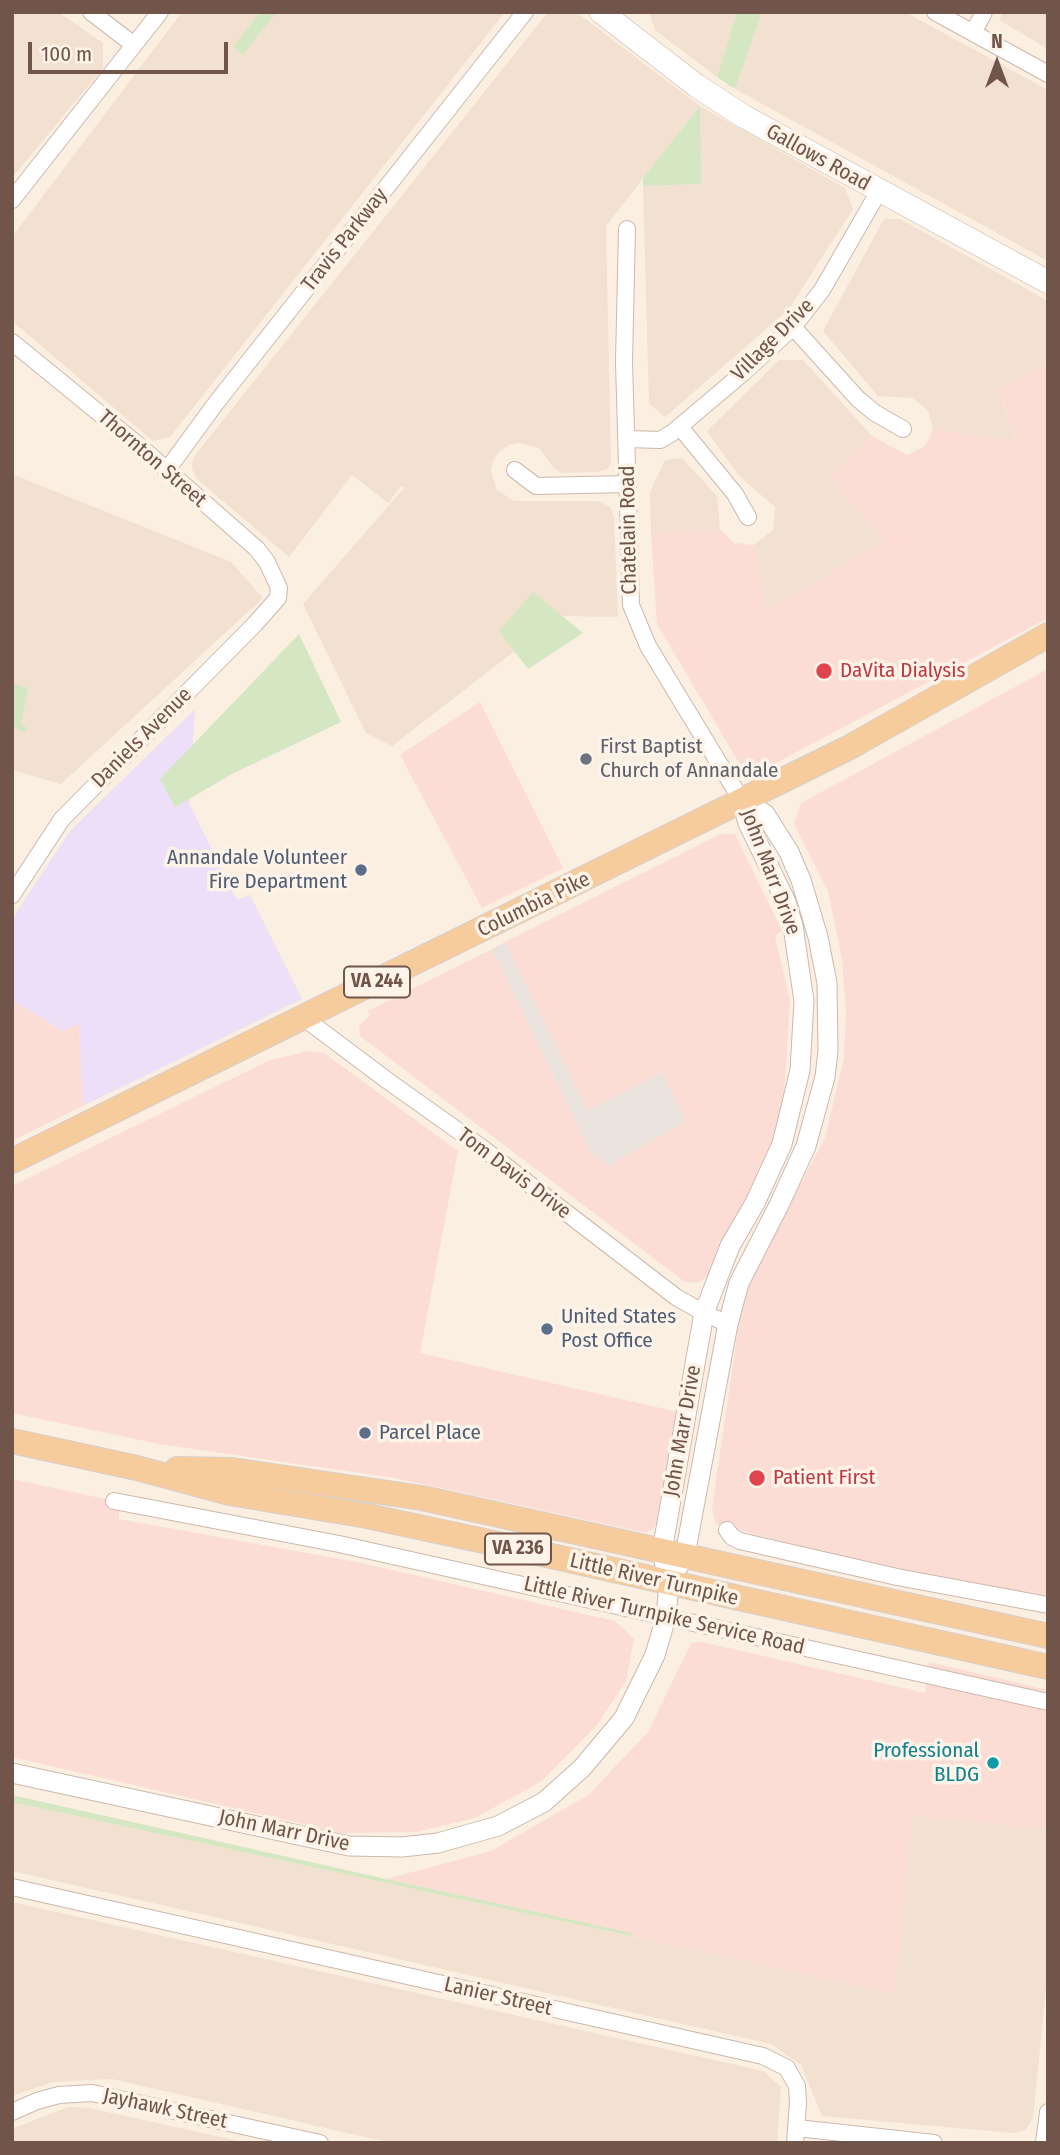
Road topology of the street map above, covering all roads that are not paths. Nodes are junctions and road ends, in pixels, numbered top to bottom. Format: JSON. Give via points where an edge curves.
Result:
{"nodes":[{"id":1,"x":91,"y":12,"type":"edge"},
{"id":2,"x":160,"y":12,"type":"edge"},
{"id":3,"x":525,"y":12,"type":"edge"},
{"id":4,"x":935,"y":12,"type":"edge"},
{"id":5,"x":984,"y":12,"type":"edge"},
{"id":6,"x":613,"y":16,"type":"edge"},
{"id":7,"x":973,"y":33,"type":"junction"},
{"id":8,"x":134,"y":45,"type":"junction"},
{"id":9,"x":1048,"y":74,"type":"edge"},
{"id":10,"x":879,"y":191,"type":"junction"},
{"id":11,"x":12,"y":201,"type":"edge"},
{"id":12,"x":627,"y":229,"type":"dead end"},
{"id":13,"x":1048,"y":282,"type":"edge"},
{"id":14,"x":793,"y":327,"type":"junction"},
{"id":15,"x":12,"y":342,"type":"edge"},
{"id":16,"x":680,"y":427,"type":"junction"},
{"id":17,"x":903,"y":429,"type":"dead end"},
{"id":18,"x":628,"y":439,"type":"junction"},
{"id":19,"x":167,"y":470,"type":"junction"},
{"id":20,"x":515,"y":470,"type":"dead end"},
{"id":21,"x":628,"y":484,"type":"junction"},
{"id":22,"x":748,"y":517,"type":"dead end"},
{"id":23,"x":279,"y":588,"type":"joint"},
{"id":24,"x":1048,"y":635,"type":"edge"},
{"id":25,"x":742,"y":802,"type":"junction"},
{"id":26,"x":12,"y":895,"type":"edge"},
{"id":27,"x":304,"y":1018,"type":"junction"},
{"id":28,"x":12,"y":1161,"type":"edge"},
{"id":29,"x":704,"y":1313,"type":"junction"},
{"id":30,"x":728,"y":1324,"type":"junction"},
{"id":31,"x":12,"y":1441,"type":"edge"},
{"id":32,"x":137,"y":1468,"type":"junction"},
{"id":33,"x":114,"y":1501,"type":"dead end"},
{"id":34,"x":473,"y":1509,"type":"junction"},
{"id":35,"x":367,"y":1516,"type":"junction"},
{"id":36,"x":727,"y":1530,"type":"dead end"},
{"id":37,"x":673,"y":1553,"type":"junction"},
{"id":38,"x":669,"y":1583,"type":"junction"},
{"id":39,"x":1048,"y":1605,"type":"edge"},
{"id":40,"x":666,"y":1616,"type":"junction"},
{"id":41,"x":1048,"y":1636,"type":"edge"},
{"id":42,"x":1048,"y":1667,"type":"edge"},
{"id":43,"x":1048,"y":1702,"type":"edge"},
{"id":44,"x":12,"y":1773,"type":"edge"},
{"id":45,"x":12,"y":1887,"type":"edge"},
{"id":46,"x":12,"y":2112,"type":"edge"},
{"id":47,"x":1048,"y":2112,"type":"edge"},
{"id":48,"x":796,"y":2136,"type":"edge"},
{"id":49,"x":320,"y":2143,"type":"edge"},
{"id":50,"x":934,"y":2143,"type":"edge"},
{"id":51,"x":1044,"y":2143,"type":"edge"}],
"edges":[{"from":1,"to":8,"type":"street"},
{"from":2,"to":8,"type":"street"},
{"from":3,"to":19,"type":"street","name":"Travis Parkway"},
{"from":4,"to":7,"type":"street"},
{"from":5,"to":7,"type":"street"},
{"from":6,"to":10,"type":"main road","name":"Gallows Road","via":[[731,108]]},
{"from":7,"to":9,"type":"street"},
{"from":8,"to":11,"type":"street"},
{"from":10,"to":13,"type":"main road","name":"Gallows Road"},
{"from":10,"to":14,"type":"street","name":"Village Drive","via":[[822,290]]},
{"from":12,"to":18,"type":"street","name":"Chatelain Road","via":[[624,362]]},
{"from":14,"to":16,"type":"street","name":"Village Drive"},
{"from":14,"to":17,"type":"street","via":[[858,399]]},
{"from":15,"to":19,"type":"street","name":"Thornton Street"},
{"from":16,"to":18,"type":"street","name":"Village Drive","via":[[660,440]]},
{"from":16,"to":22,"type":"street"},
{"from":18,"to":21,"type":"street","name":"Chatelain Road"},
{"from":19,"to":23,"type":"street","name":"Thornton Street","via":[[257,549]]},
{"from":20,"to":21,"type":"street","via":[[536,486]]},
{"from":21,"to":25,"type":"street","name":"Chatelain Road","via":[[631,605],[651,653]]},
{"from":23,"to":26,"type":"street","name":"Daniels Avenue","via":[[278,598],[256,624],[62,819]]},
{"from":24,"to":25,"type":"main road","name":"Columbia Pike","number":"VA 244"},
{"from":25,"to":27,"type":"main road","name":"Columbia Pike","number":"VA 244"},
{"from":25,"to":29,"type":"street","name":"John Marr Drive","via":[[793,926],[804,1001],[804,1041],[782,1144],[730,1246]]},
{"from":25,"to":30,"type":"street","name":"John Marr Drive","via":[[765,814],[789,852],[809,903],[827,983],[828,1051],[806,1146],[739,1283]]},
{"from":27,"to":28,"type":"main road","name":"Columbia Pike","number":"VA 244"},
{"from":27,"to":29,"type":"street","name":"Tom Davis Drive","via":[[676,1297]]},
{"from":29,"to":30,"type":"street","name":"Tom Davis Drive"},
{"from":29,"to":37,"type":"street","name":"John Marr Drive"},
{"from":30,"to":37,"type":"street","name":"John Marr Drive"},
{"from":31,"to":32,"type":"main road","name":"Little River Turnpike","number":"VA 236"},
{"from":32,"to":34,"type":"main road","name":"Little River Turnpike","number":"VA 236","via":[[232,1471],[384,1491]]},
{"from":32,"to":35,"type":"main road","name":"Little River Turnpike","number":"VA 236","via":[[229,1493]]},
{"from":33,"to":40,"type":"street","name":"Little River Turnpike Service Road","via":[[339,1544]]},
{"from":34,"to":35,"type":"main road","via":[[451,1520]]},
{"from":34,"to":37,"type":"main road","name":"Little River Turnpike","number":"VA 236"},
{"from":35,"to":38,"type":"main road","name":"Little River Turnpike","number":"VA 236"},
{"from":36,"to":39,"type":"street","via":[[740,1541]]},
{"from":37,"to":38,"type":"street","name":"John Marr Drive"},
{"from":37,"to":41,"type":"main road","name":"Little River Turnpike","number":"VA 236"},
{"from":38,"to":40,"type":"street","name":"John Marr Drive"},
{"from":38,"to":42,"type":"main road","name":"Little River Turnpike","number":"VA 236"},
{"from":40,"to":43,"type":"street","name":"Little River Turnpike Service Road"},
{"from":40,"to":44,"type":"street","name":"John Marr Drive","via":[[655,1655],[632,1705],[582,1768],[544,1802],[498,1826],[438,1843],[349,1846]]},
{"from":45,"to":48,"type":"street","name":"Lanier Street","via":[[763,2056],[778,2063],[797,2086]]},
{"from":46,"to":49,"type":"street","name":"Jayhawk Street","via":[[59,2095],[92,2093]]},
{"from":47,"to":51,"type":"street"},
{"from":48,"to":50,"type":"street","name":"Lanier Street"}]}
